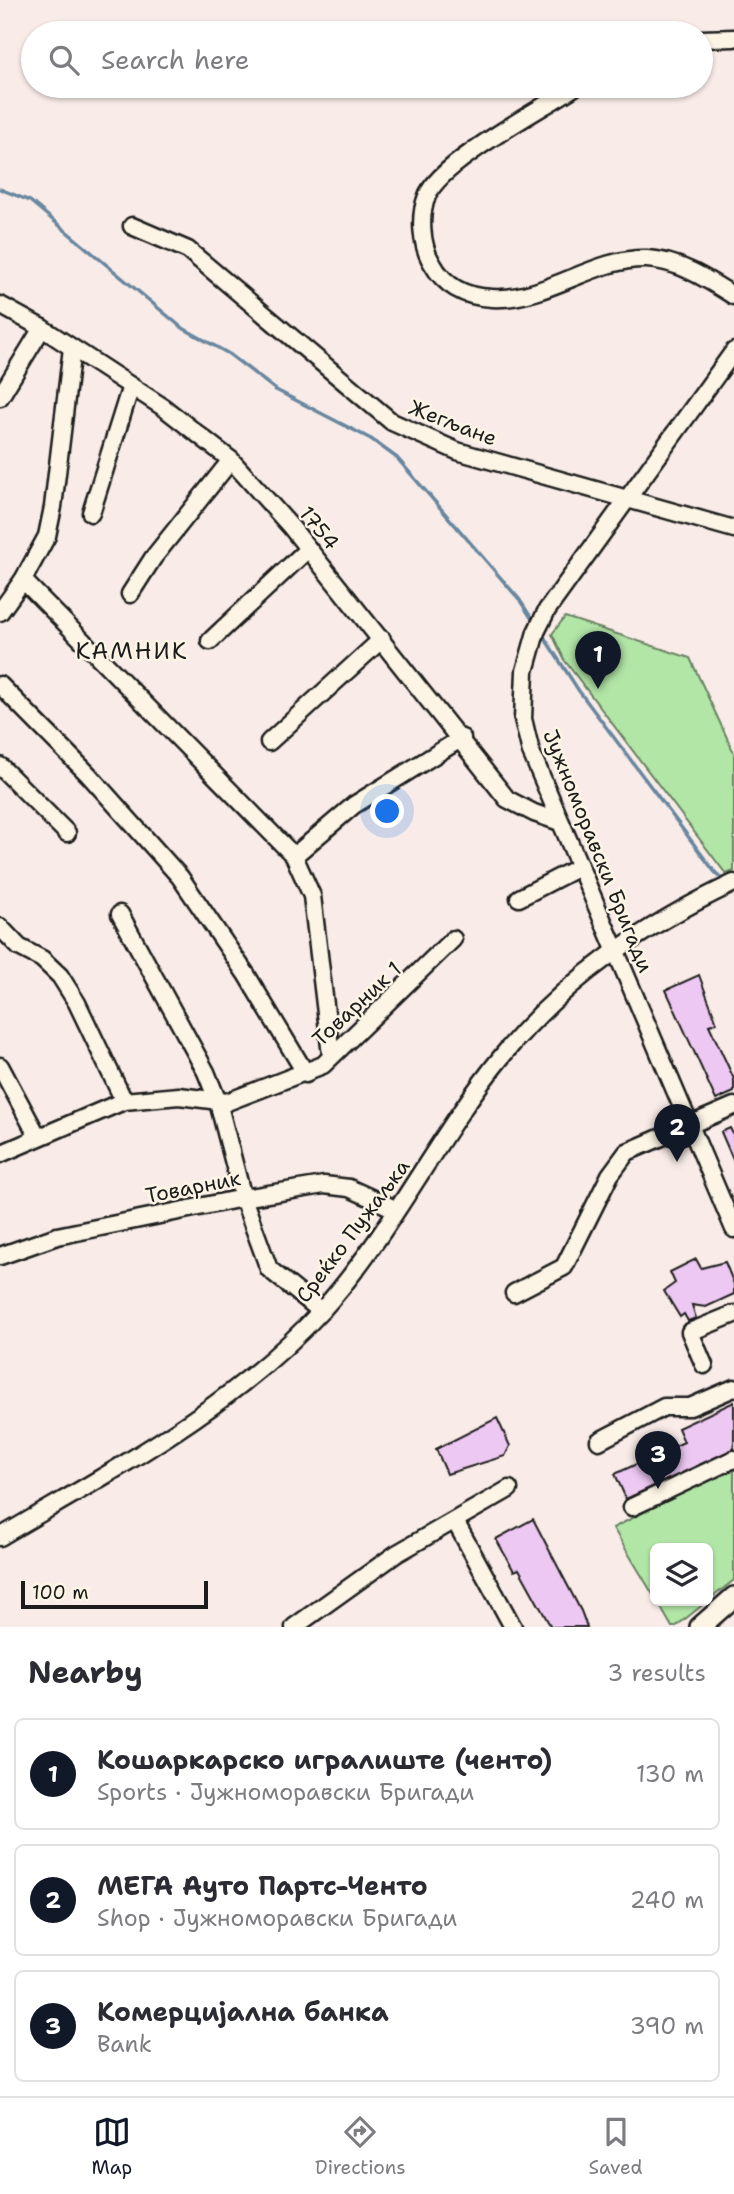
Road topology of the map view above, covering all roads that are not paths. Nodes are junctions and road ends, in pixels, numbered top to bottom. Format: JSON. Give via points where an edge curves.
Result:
{"nodes":[{"id":1,"x":734,"y":38,"type":"edge"},
{"id":2,"x":713,"y":39,"type":"edge"},
{"id":3,"x":557,"y":98,"type":"edge"},
{"id":4,"x":132,"y":226,"type":"dead end"},
{"id":5,"x":734,"y":296,"type":"edge"},
{"id":6,"x":0,"y":305,"type":"edge"},
{"id":7,"x":42,"y":328,"type":"junction"},
{"id":8,"x":72,"y":348,"type":"junction"},
{"id":9,"x":734,"y":351,"type":"edge"},
{"id":10,"x":131,"y":386,"type":"junction"},
{"id":11,"x":0,"y":397,"type":"edge"},
{"id":12,"x":231,"y":460,"type":"junction"},
{"id":13,"x":627,"y":500,"type":"junction"},
{"id":14,"x":91,"y":513,"type":"dead end"},
{"id":15,"x":734,"y":529,"type":"edge"},
{"id":16,"x":308,"y":549,"type":"junction"},
{"id":17,"x":23,"y":580,"type":"junction"},
{"id":18,"x":130,"y":594,"type":"dead end"},
{"id":19,"x":0,"y":612,"type":"edge"},
{"id":20,"x":382,"y":639,"type":"junction"},
{"id":21,"x":211,"y":641,"type":"dead end"},
{"id":22,"x":0,"y":685,"type":"edge"},
{"id":23,"x":462,"y":738,"type":"junction"},
{"id":24,"x":269,"y":741,"type":"dead end"},
{"id":25,"x":0,"y":766,"type":"edge"},
{"id":26,"x":560,"y":822,"type":"junction"},
{"id":27,"x":66,"y":833,"type":"dead end"},
{"id":28,"x":294,"y":856,"type":"junction"},
{"id":29,"x":579,"y":867,"type":"junction"},
{"id":30,"x":734,"y":883,"type":"edge"},
{"id":31,"x":519,"y":898,"type":"dead end"},
{"id":32,"x":120,"y":914,"type":"dead end"},
{"id":33,"x":0,"y":927,"type":"edge"},
{"id":34,"x":453,"y":939,"type":"dead end"},
{"id":35,"x":615,"y":949,"type":"junction"},
{"id":36,"x":331,"y":1055,"type":"junction"},
{"id":37,"x":0,"y":1066,"type":"edge"},
{"id":38,"x":306,"y":1074,"type":"junction"},
{"id":39,"x":124,"y":1101,"type":"junction"},
{"id":40,"x":218,"y":1102,"type":"junction"},
{"id":41,"x":734,"y":1106,"type":"edge"},
{"id":42,"x":690,"y":1126,"type":"junction"},
{"id":43,"x":38,"y":1137,"type":"junction"},
{"id":44,"x":0,"y":1154,"type":"edge"},
{"id":45,"x":243,"y":1198,"type":"junction"},
{"id":46,"x":395,"y":1209,"type":"junction"},
{"id":47,"x":733,"y":1225,"type":"edge"},
{"id":48,"x":0,"y":1256,"type":"edge"},
{"id":49,"x":514,"y":1293,"type":"dead end"},
{"id":50,"x":321,"y":1311,"type":"junction"},
{"id":51,"x":734,"y":1314,"type":"edge"},
{"id":52,"x":704,"y":1365,"type":"dead end"},
{"id":53,"x":734,"y":1388,"type":"edge"},
{"id":54,"x":599,"y":1441,"type":"dead end"},
{"id":55,"x":734,"y":1459,"type":"edge"},
{"id":56,"x":509,"y":1489,"type":"dead end"},
{"id":57,"x":632,"y":1507,"type":"dead end"},
{"id":58,"x":455,"y":1521,"type":"junction"},
{"id":59,"x":0,"y":1537,"type":"edge"},
{"id":60,"x":734,"y":1597,"type":"edge"},
{"id":61,"x":511,"y":1623,"type":"edge"},
{"id":62,"x":294,"y":1627,"type":"edge"},
{"id":63,"x":494,"y":1627,"type":"edge"},
{"id":64,"x":700,"y":1627,"type":"edge"}],
"edges":[{"from":1,"to":2,"type":"street"},
{"from":3,"to":5,"type":"street","via":[[458,161],[427,194],[423,236],[429,259],[443,281],[463,294],[494,299],[535,292],[645,259],[678,264]]},
{"from":4,"to":13,"type":"street","name":"Жегљане","via":[[188,250],[392,422],[457,451]]},
{"from":6,"to":7,"type":"street","name":"1754"},
{"from":7,"to":8,"type":"street","name":"1754"},
{"from":7,"to":11,"type":"street"},
{"from":8,"to":10,"type":"street","name":"1754"},
{"from":8,"to":17,"type":"street","via":[[54,507],[47,536]]},
{"from":9,"to":13,"type":"street","name":"Јужноморавски Бригади"},
{"from":10,"to":12,"type":"street","name":"1754"},
{"from":10,"to":14,"type":"street"},
{"from":12,"to":16,"type":"street","name":"1754"},
{"from":12,"to":18,"type":"street"},
{"from":13,"to":15,"type":"street","name":"Жегљане"},
{"from":13,"to":26,"type":"street","name":"Јужноморавски Бригади","via":[[547,610],[525,671],[523,719],[531,752]]},
{"from":16,"to":20,"type":"street","name":"1754"},
{"from":16,"to":21,"type":"street"},
{"from":17,"to":19,"type":"street"},
{"from":17,"to":28,"type":"street"},
{"from":20,"to":23,"type":"street","name":"1754"},
{"from":20,"to":24,"type":"street"},
{"from":22,"to":38,"type":"street","via":[[180,877]]},
{"from":23,"to":26,"type":"street","name":"1754","via":[[507,799]]},
{"from":23,"to":28,"type":"street","via":[[354,805]]},
{"from":25,"to":27,"type":"street"},
{"from":26,"to":29,"type":"street","name":"Јужноморавски Бригади"},
{"from":28,"to":36,"type":"street","via":[[312,897]]},
{"from":29,"to":31,"type":"street"},
{"from":29,"to":35,"type":"street","name":"Јужноморавски Бригади"},
{"from":30,"to":35,"type":"street","name":"Среќко Пужаљка","via":[[694,901]]},
{"from":32,"to":40,"type":"street"},
{"from":33,"to":39,"type":"street","via":[[60,976]]},
{"from":34,"to":36,"type":"street","name":"Товарник 1"},
{"from":35,"to":42,"type":"street","name":"Јужноморавски Бригади"},
{"from":35,"to":46,"type":"street","name":"Среќко Пужаљка","via":[[543,1010],[502,1057]]},
{"from":36,"to":38,"type":"street","name":"Товарник 1"},
{"from":37,"to":43,"type":"street"},
{"from":38,"to":40,"type":"street","name":"Товарник 1"},
{"from":39,"to":40,"type":"street","name":"Товарник 1","via":[[178,1096]]},
{"from":39,"to":43,"type":"street","name":"Товарник 1"},
{"from":40,"to":45,"type":"street"},
{"from":41,"to":42,"type":"street"},
{"from":42,"to":47,"type":"street","name":"Јужноморавски Бригади"},
{"from":42,"to":49,"type":"street","via":[[627,1153],[610,1175],[564,1267]]},
{"from":43,"to":44,"type":"street","name":"Товарник 1"},
{"from":45,"to":46,"type":"street","name":"Товарник","via":[[337,1186]]},
{"from":45,"to":48,"type":"street","name":"Товарник","via":[[57,1236]]},
{"from":45,"to":50,"type":"street","via":[[269,1269]]},
{"from":46,"to":50,"type":"street","name":"Среќко Пужаљка"},
{"from":50,"to":59,"type":"street","name":"Среќко Пужаљка","via":[[264,1368],[213,1407]]},
{"from":51,"to":52,"type":"street","via":[[690,1332]]},
{"from":53,"to":54,"type":"street","via":[[690,1407],[664,1407]]},
{"from":55,"to":57,"type":"street"},
{"from":56,"to":58,"type":"street"},
{"from":58,"to":61,"type":"street"},
{"from":58,"to":62,"type":"street","via":[[396,1554]]},
{"from":60,"to":64,"type":"main road"},
{"from":61,"to":63,"type":"street"}]}
